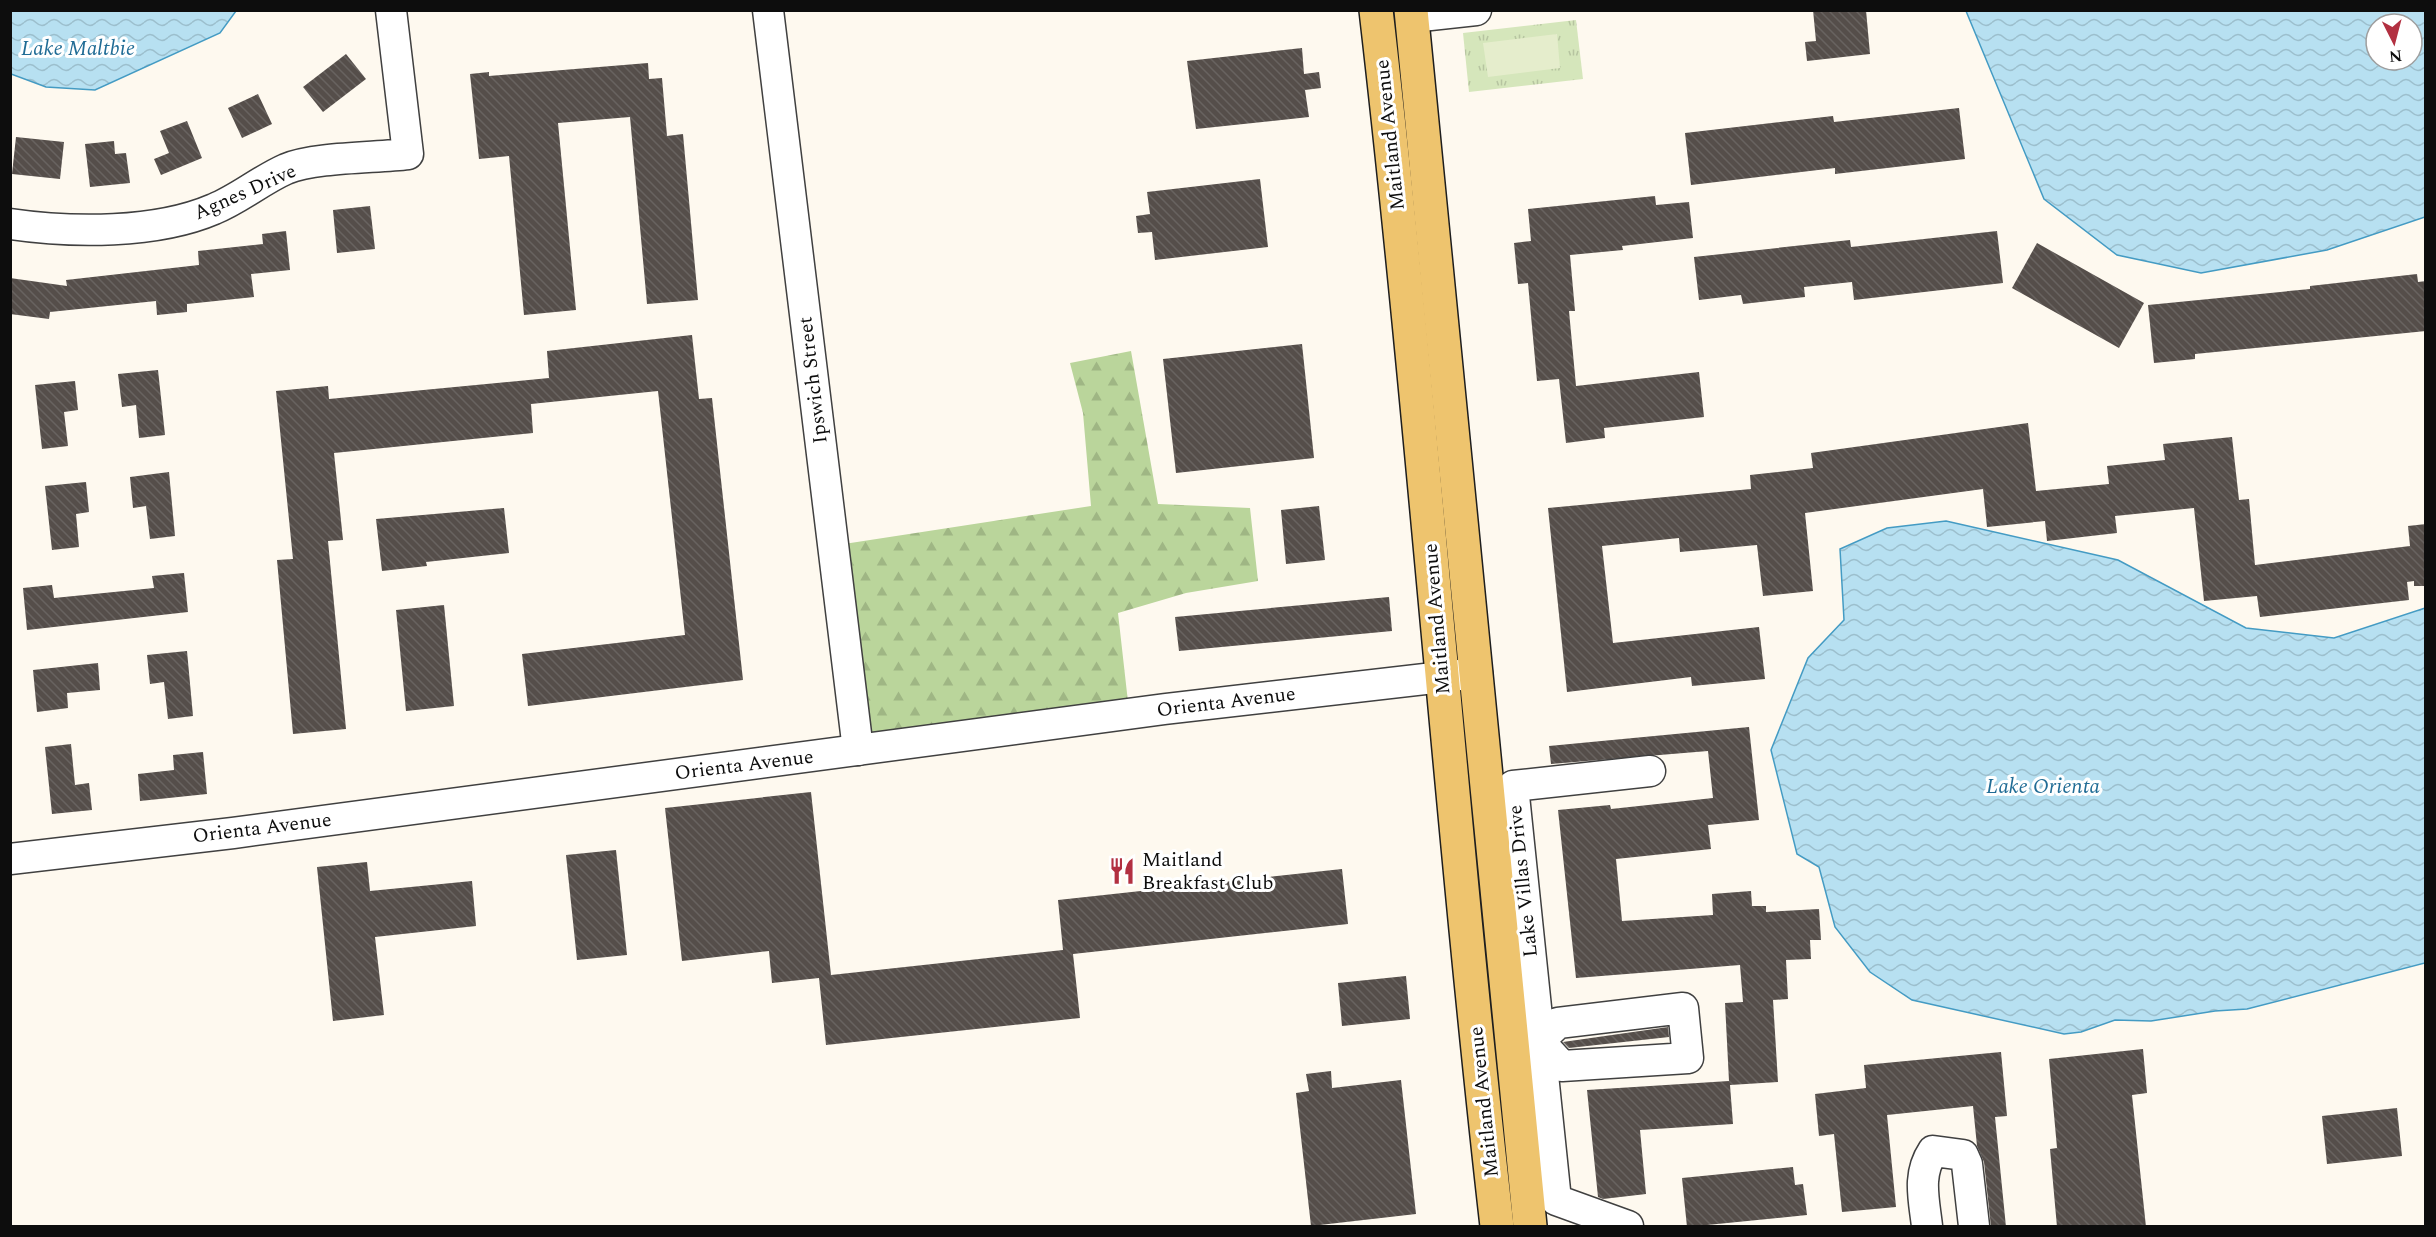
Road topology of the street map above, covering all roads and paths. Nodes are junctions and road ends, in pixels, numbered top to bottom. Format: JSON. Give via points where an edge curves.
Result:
{"nodes":[{"id":1,"x":391,"y":10,"type":"edge"},
{"id":2,"x":768,"y":10,"type":"edge"},
{"id":3,"x":1376,"y":10,"type":"edge"},
{"id":4,"x":1476,"y":10,"type":"edge"},
{"id":5,"x":1411,"y":14,"type":"edge"},
{"id":6,"x":1424,"y":134,"type":"junction"},
{"id":7,"x":1391,"y":138,"type":"junction"},
{"id":8,"x":10,"y":224,"type":"edge"},
{"id":9,"x":1477,"y":673,"type":"junction"},
{"id":10,"x":1442,"y":677,"type":"junction"},
{"id":11,"x":858,"y":750,"type":"junction"},
{"id":12,"x":1650,"y":771,"type":"dead end"},
{"id":13,"x":10,"y":859,"type":"edge"},
{"id":14,"x":1525,"y":1043,"type":"junction"},
{"id":15,"x":1479,"y":1051,"type":"junction"},
{"id":16,"x":1497,"y":1227,"type":"edge"},
{"id":17,"x":1530,"y":1227,"type":"edge"},
{"id":18,"x":1628,"y":1227,"type":"edge"},
{"id":19,"x":1927,"y":1227,"type":"edge"},
{"id":20,"x":1974,"y":1227,"type":"edge"}],
"edges":[{"from":1,"to":8,"type":"street","name":"Agnes Drive","via":[[408,154],[286,169],[212,210],[173,221],[81,230]]},
{"from":2,"to":11,"type":"street","name":"Ipswich Street"},
{"from":3,"to":7,"type":"main road","name":"Maitland Avenue"},
{"from":4,"to":5,"type":"street"},
{"from":5,"to":6,"type":"main road","name":"Maitland Avenue"},
{"from":6,"to":7,"type":"street"},
{"from":6,"to":9,"type":"main road","name":"Maitland Avenue"},
{"from":7,"to":10,"type":"main road","name":"Maitland Avenue"},
{"from":9,"to":10,"type":"street","name":"Orienta Avenue"},
{"from":9,"to":14,"type":"main road","name":"Maitland Avenue"},
{"from":10,"to":11,"type":"street","name":"Orienta Avenue"},
{"from":10,"to":15,"type":"main road","name":"Maitland Avenue"},
{"from":11,"to":13,"type":"street","name":"Orienta Avenue"},
{"from":12,"to":14,"type":"street","name":"Lake Villas Drive","via":[[1513,786]]},
{"from":14,"to":15,"type":"street"},
{"from":14,"to":17,"type":"main road","name":"Maitland Avenue"},
{"from":14,"to":18,"type":"street","name":"Lake Villas Drive","via":[[1556,1200]]},
{"from":15,"to":16,"type":"main road","name":"Maitland Avenue"},
{"from":19,"to":20,"type":"street","via":[[1922,1176],[1933,1151],[1962,1155]]}]}
